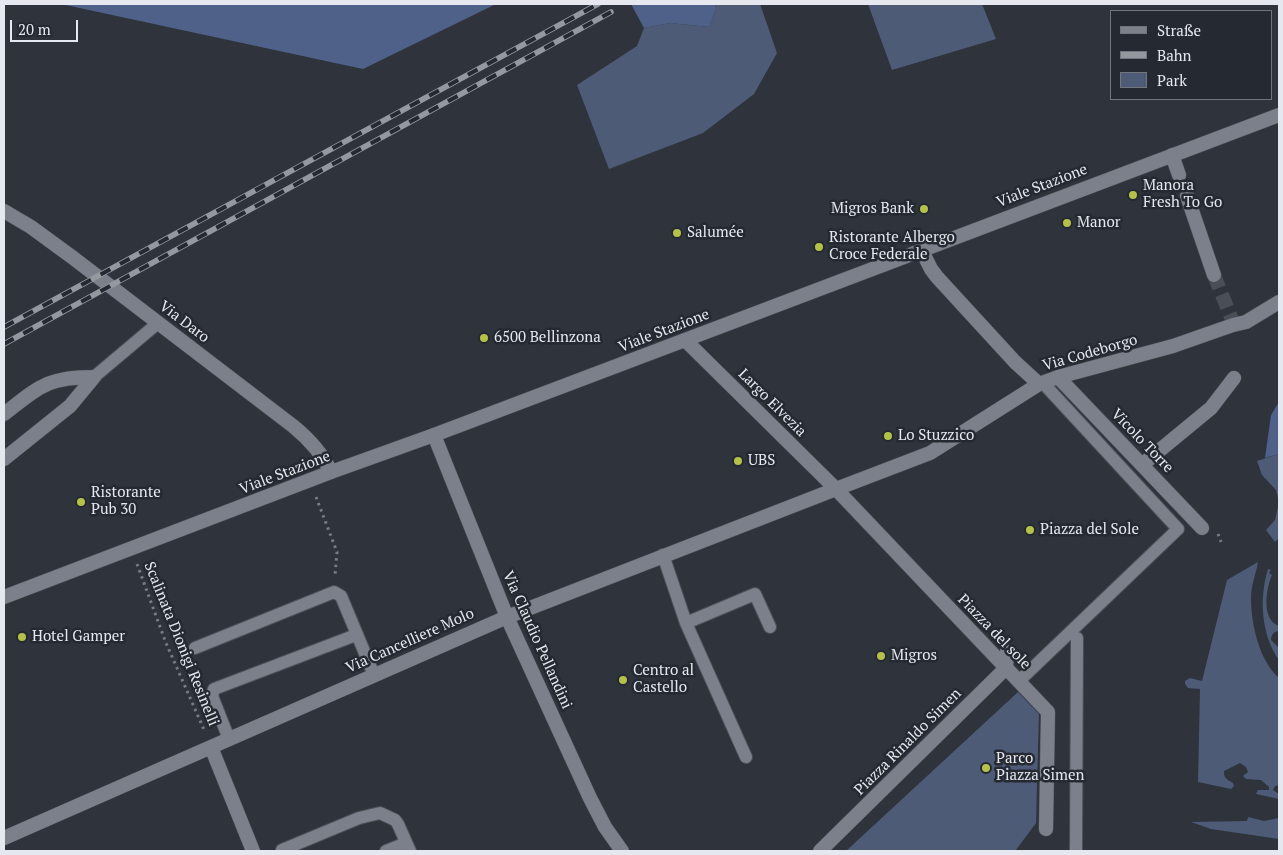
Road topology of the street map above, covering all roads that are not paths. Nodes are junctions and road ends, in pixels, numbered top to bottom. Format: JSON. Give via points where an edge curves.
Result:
{"nodes":[{"id":1,"x":1279,"y":115,"type":"edge"},
{"id":2,"x":1172,"y":155,"type":"junction"},
{"id":3,"x":1179,"y":175,"type":"dead end"},
{"id":4,"x":1187,"y":196,"type":"dead end"},
{"id":5,"x":4,"y":211,"type":"edge"},
{"id":6,"x":921,"y":249,"type":"junction"},
{"id":7,"x":1214,"y":275,"type":"tunnel mouth"},
{"id":8,"x":1279,"y":302,"type":"edge"},
{"id":9,"x":158,"y":323,"type":"junction"},
{"id":10,"x":685,"y":340,"type":"junction"},
{"id":11,"x":94,"y":377,"type":"junction"},
{"id":12,"x":1058,"y":377,"type":"junction"},
{"id":13,"x":1234,"y":378,"type":"dead end"},
{"id":14,"x":1041,"y":383,"type":"junction"},
{"id":15,"x":4,"y":414,"type":"edge"},
{"id":16,"x":434,"y":435,"type":"junction"},
{"id":17,"x":4,"y":459,"type":"edge"},
{"id":18,"x":1143,"y":464,"type":"junction"},
{"id":19,"x":331,"y":472,"type":"junction"},
{"id":20,"x":836,"y":489,"type":"junction"},
{"id":21,"x":1202,"y":528,"type":"dead end"},
{"id":22,"x":663,"y":555,"type":"junction"},
{"id":23,"x":4,"y":597,"type":"edge"},
{"id":24,"x":507,"y":617,"type":"junction"},
{"id":25,"x":686,"y":623,"type":"junction"},
{"id":26,"x":770,"y":627,"type":"dead end"},
{"id":27,"x":356,"y":635,"type":"junction"},
{"id":28,"x":1077,"y":638,"type":"dead end"},
{"id":29,"x":195,"y":648,"type":"dead end"},
{"id":30,"x":1007,"y":652,"type":"dead end"},
{"id":31,"x":1006,"y":668,"type":"junction"},
{"id":32,"x":374,"y":675,"type":"junction"},
{"id":33,"x":1019,"y":681,"type":"junction"},
{"id":34,"x":229,"y":738,"type":"junction"},
{"id":35,"x":211,"y":746,"type":"junction"},
{"id":36,"x":746,"y":757,"type":"dead end"},
{"id":37,"x":1046,"y":829,"type":"dead end"},
{"id":38,"x":4,"y":838,"type":"edge"},
{"id":39,"x":408,"y":847,"type":"edge"},
{"id":40,"x":282,"y":850,"type":"dead end"},
{"id":41,"x":253,"y":851,"type":"edge"},
{"id":42,"x":386,"y":851,"type":"edge"},
{"id":43,"x":622,"y":851,"type":"edge"},
{"id":44,"x":820,"y":851,"type":"edge"},
{"id":45,"x":1076,"y":851,"type":"edge"}],
"edges":[{"from":1,"to":2,"type":"street","name":"Viale Stazione"},
{"from":2,"to":3,"type":"street"},
{"from":2,"to":6,"type":"street","name":"Viale Stazione"},
{"from":4,"to":7,"type":"street"},
{"from":5,"to":9,"type":"street","name":"Via Daro","via":[[31,227]]},
{"from":6,"to":10,"type":"street","name":"Viale Stazione"},
{"from":6,"to":14,"type":"street","via":[[937,277],[1015,362]]},
{"from":8,"to":12,"type":"street","name":"Via Codeborgo","via":[[1246,322],[1233,323],[1173,346]]},
{"from":9,"to":11,"type":"lane"},
{"from":9,"to":19,"type":"street","name":"Via Daro","via":[[305,436]]},
{"from":10,"to":16,"type":"street","name":"Viale Stazione"},
{"from":10,"to":20,"type":"street","name":"Largo Elvezia"},
{"from":11,"to":15,"type":"street","via":[[50,382]]},
{"from":11,"to":17,"type":"street","via":[[70,406]]},
{"from":12,"to":14,"type":"street","name":"Via Codeborgo"},
{"from":12,"to":18,"type":"street","name":"Vicolo Torre"},
{"from":13,"to":18,"type":"street","via":[[1211,408]]},
{"from":14,"to":20,"type":"street","name":"Via Codeborgo","via":[[930,453]]},
{"from":14,"to":33,"type":"lane","via":[[1178,529]]},
{"from":16,"to":19,"type":"street","name":"Viale Stazione"},
{"from":16,"to":24,"type":"street","name":"Via Claudio Pellandini"},
{"from":18,"to":21,"type":"street","name":"Vicolo Torre"},
{"from":19,"to":23,"type":"street","name":"Viale Stazione"},
{"from":20,"to":22,"type":"street","name":"Via Cancelliere Molo"},
{"from":20,"to":31,"type":"street","name":"Piazza del sole"},
{"from":22,"to":24,"type":"street","name":"Via Cancelliere Molo"},
{"from":22,"to":25,"type":"lane"},
{"from":24,"to":32,"type":"street","name":"Via Cancelliere Molo"},
{"from":24,"to":43,"type":"street","name":"Via Claudio Pellandini","via":[[590,798]]},
{"from":25,"to":26,"type":"lane","via":[[755,594]]},
{"from":25,"to":36,"type":"lane"},
{"from":27,"to":29,"type":"lane","via":[[341,596],[334,592]]},
{"from":27,"to":32,"type":"lane"},
{"from":27,"to":34,"type":"lane","via":[[214,689],[212,696]]},
{"from":28,"to":45,"type":"lane"},
{"from":30,"to":31,"type":"street"},
{"from":31,"to":33,"type":"street","name":"Piazza del sole"},
{"from":31,"to":44,"type":"street","name":"Piazza Rinaldo Simen"},
{"from":32,"to":34,"type":"street","name":"Via Cancelliere Molo"},
{"from":33,"to":37,"type":"street","name":"Piazza del sole","via":[[1048,712]]},
{"from":34,"to":35,"type":"street","name":"Via Cancelliere Molo"},
{"from":35,"to":38,"type":"street","name":"Via Cancelliere Molo"},
{"from":35,"to":41,"type":"street"},
{"from":39,"to":40,"type":"lane","via":[[398,824],[380,813],[359,818]]},
{"from":39,"to":42,"type":"lane"}]}
